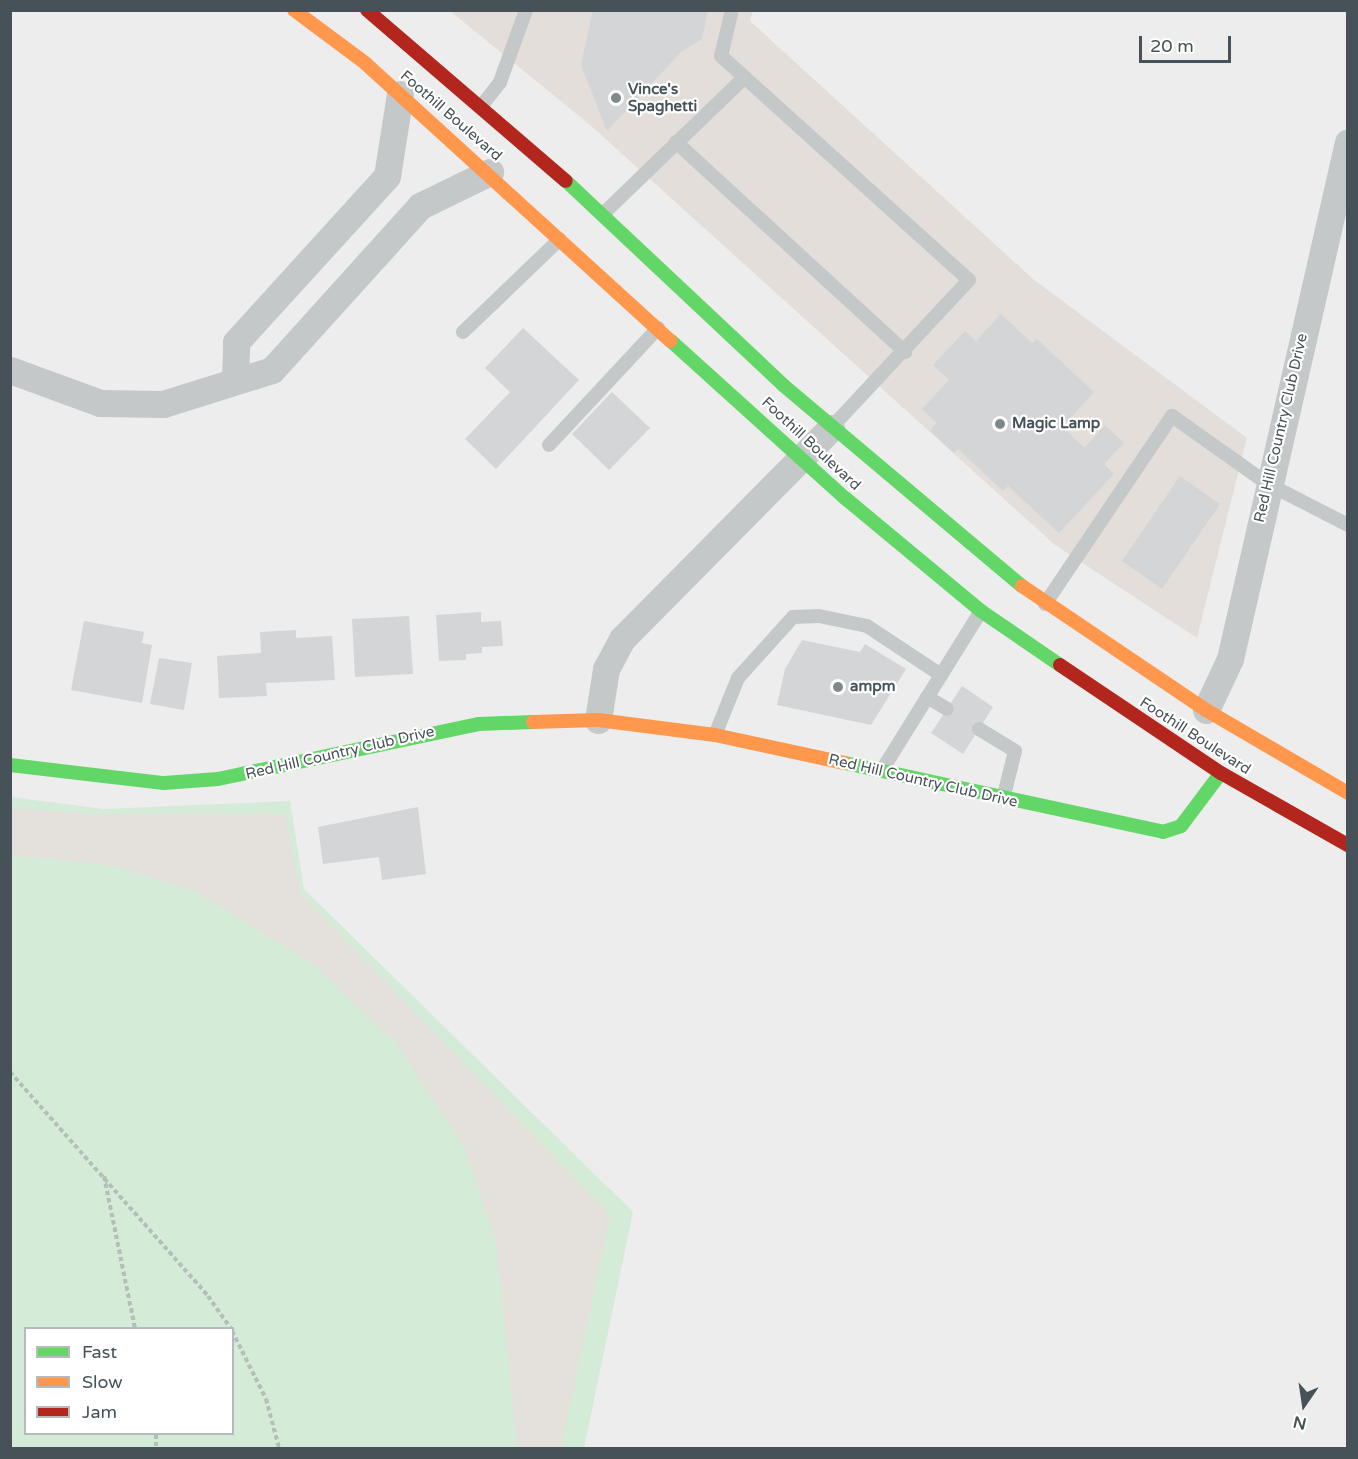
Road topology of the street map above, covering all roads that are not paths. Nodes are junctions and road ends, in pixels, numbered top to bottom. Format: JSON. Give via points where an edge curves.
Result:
{"nodes":[{"id":1,"x":294,"y":10,"type":"edge"},
{"id":2,"x":367,"y":10,"type":"edge"},
{"id":3,"x":526,"y":10,"type":"edge"},
{"id":4,"x":732,"y":10,"type":"edge"},
{"id":5,"x":745,"y":77,"type":"junction"},
{"id":6,"x":400,"y":94,"type":"junction"},
{"id":7,"x":483,"y":104,"type":"junction"},
{"id":8,"x":676,"y":142,"type":"junction"},
{"id":9,"x":1347,"y":142,"type":"edge"},
{"id":10,"x":490,"y":172,"type":"junction"},
{"id":11,"x":387,"y":176,"type":"junction"},
{"id":12,"x":420,"y":206,"type":"junction"},
{"id":13,"x":603,"y":214,"type":"junction"},
{"id":14,"x":562,"y":237,"type":"junction"},
{"id":15,"x":265,"y":309,"type":"junction"},
{"id":16,"x":660,"y":327,"type":"junction"},
{"id":17,"x":463,"y":332,"type":"dead end"},
{"id":18,"x":299,"y":339,"type":"junction"},
{"id":19,"x":905,"y":352,"type":"junction"},
{"id":20,"x":10,"y":370,"type":"edge"},
{"id":21,"x":235,"y":380,"type":"junction"},
{"id":22,"x":831,"y":428,"type":"junction"},
{"id":23,"x":549,"y":445,"type":"dead end"},
{"id":24,"x":802,"y":459,"type":"junction"},
{"id":25,"x":1268,"y":484,"type":"junction"},
{"id":26,"x":1347,"y":525,"type":"edge"},
{"id":27,"x":1045,"y":604,"type":"junction"},
{"id":28,"x":981,"y":611,"type":"junction"},
{"id":29,"x":941,"y":675,"type":"junction"},
{"id":30,"x":927,"y":697,"type":"junction"},
{"id":31,"x":947,"y":709,"type":"dead end"},
{"id":32,"x":1206,"y":710,"type":"junction"},
{"id":33,"x":598,"y":720,"type":"junction"},
{"id":34,"x":979,"y":729,"type":"dead end"},
{"id":35,"x":715,"y":735,"type":"junction"},
{"id":36,"x":10,"y":765,"type":"edge"},
{"id":37,"x":881,"y":771,"type":"junction"},
{"id":38,"x":1221,"y":773,"type":"junction"},
{"id":39,"x":1347,"y":793,"type":"edge"},
{"id":40,"x":1002,"y":800,"type":"junction"},
{"id":41,"x":1347,"y":845,"type":"edge"}],
"edges":[{"from":1,"to":6,"type":"main road","name":"Foothill Boulevard"},
{"from":2,"to":7,"type":"main road","name":"Foothill Boulevard"},
{"from":3,"to":7,"type":"lane","via":[[500,82]]},
{"from":4,"to":5,"type":"lane","via":[[721,56]]},
{"from":5,"to":8,"type":"lane"},
{"from":5,"to":19,"type":"lane","via":[[969,280]]},
{"from":6,"to":10,"type":"main road","name":"Foothill Boulevard"},
{"from":6,"to":11,"type":"street"},
{"from":7,"to":13,"type":"main road","name":"Foothill Boulevard"},
{"from":8,"to":13,"type":"lane"},
{"from":8,"to":19,"type":"lane"},
{"from":9,"to":25,"type":"street","name":"Red Hill Country Club Drive"},
{"from":10,"to":12,"type":"street"},
{"from":10,"to":14,"type":"main road","name":"Foothill Boulevard"},
{"from":11,"to":12,"type":"street"},
{"from":11,"to":15,"type":"street"},
{"from":12,"to":18,"type":"street"},
{"from":13,"to":22,"type":"main road","name":"Foothill Boulevard"},
{"from":14,"to":16,"type":"main road","name":"Foothill Boulevard"},
{"from":14,"to":17,"type":"lane"},
{"from":15,"to":18,"type":"street"},
{"from":15,"to":21,"type":"street","via":[[236,342]]},
{"from":16,"to":23,"type":"lane"},
{"from":16,"to":24,"type":"main road","name":"Foothill Boulevard"},
{"from":18,"to":21,"type":"street","via":[[272,370]]},
{"from":19,"to":22,"type":"lane"},
{"from":20,"to":21,"type":"street","via":[[22,370],[100,402],[163,404]]},
{"from":22,"to":24,"type":"street"},
{"from":22,"to":27,"type":"main road","name":"Foothill Boulevard"},
{"from":24,"to":28,"type":"main road","name":"Foothill Boulevard"},
{"from":24,"to":33,"type":"street","via":[[622,639],[606,669]]},
{"from":25,"to":26,"type":"lane"},
{"from":25,"to":27,"type":"lane","via":[[1172,416]]},
{"from":25,"to":32,"type":"street","name":"Red Hill Country Club Drive","via":[[1230,659]]},
{"from":27,"to":32,"type":"main road","name":"Foothill Boulevard"},
{"from":28,"to":29,"type":"lane"},
{"from":28,"to":38,"type":"main road","name":"Foothill Boulevard"},
{"from":29,"to":30,"type":"lane"},
{"from":29,"to":35,"type":"lane","via":[[867,626],[819,615],[793,617],[738,678]]},
{"from":30,"to":31,"type":"lane"},
{"from":30,"to":37,"type":"lane"},
{"from":32,"to":39,"type":"main road","name":"Foothill Boulevard"},
{"from":33,"to":35,"type":"main road","name":"Red Hill Country Club Drive"},
{"from":33,"to":36,"type":"main road","name":"Red Hill Country Club Drive","via":[[478,724],[218,779],[164,783]]},
{"from":34,"to":40,"type":"lane","via":[[1015,751]]},
{"from":35,"to":37,"type":"main road","name":"Red Hill Country Club Drive"},
{"from":37,"to":40,"type":"main road","name":"Red Hill Country Club Drive"},
{"from":38,"to":40,"type":"main road","name":"Red Hill Country Club Drive","via":[[1181,826],[1162,832]]},
{"from":38,"to":41,"type":"main road","name":"Foothill Boulevard"}]}
